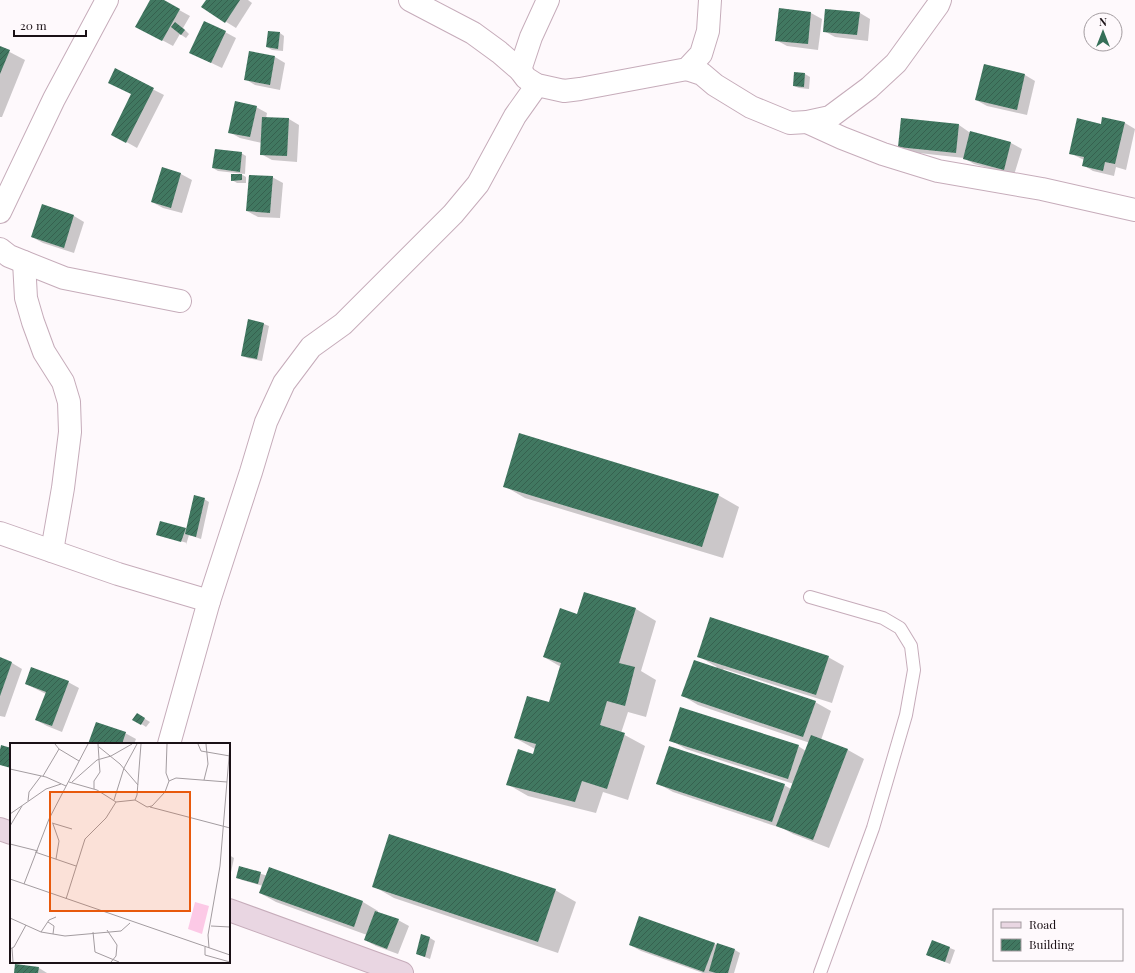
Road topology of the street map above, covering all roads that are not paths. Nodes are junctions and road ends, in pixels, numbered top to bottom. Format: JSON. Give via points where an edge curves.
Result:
{"nodes":[{"id":1,"x":107,"y":0,"type":"edge"},
{"id":2,"x":410,"y":0,"type":"edge"},
{"id":3,"x":548,"y":0,"type":"edge"},
{"id":4,"x":710,"y":0,"type":"edge"},
{"id":5,"x":940,"y":0,"type":"edge"},
{"id":6,"x":687,"y":69,"type":"junction"},
{"id":7,"x":520,"y":70,"type":"junction"},
{"id":8,"x":537,"y":85,"type":"junction"},
{"id":9,"x":808,"y":122,"type":"junction"},
{"id":10,"x":1135,"y":210,"type":"edge"},
{"id":11,"x":0,"y":212,"type":"edge"},
{"id":12,"x":0,"y":249,"type":"edge"},
{"id":13,"x":24,"y":262,"type":"junction"},
{"id":14,"x":180,"y":301,"type":"dead end"},
{"id":15,"x":0,"y":533,"type":"edge"},
{"id":16,"x":52,"y":551,"type":"junction"},
{"id":17,"x":810,"y":597,"type":"dead end"},
{"id":18,"x":209,"y":601,"type":"junction"},
{"id":19,"x":169,"y":743,"type":"edge"},
{"id":20,"x":0,"y":829,"type":"edge"},
{"id":21,"x":10,"y":832,"type":"edge"},
{"id":22,"x":230,"y":910,"type":"edge"},
{"id":23,"x":402,"y":973,"type":"edge"},
{"id":24,"x":820,"y":973,"type":"edge"}],
"edges":[{"from":1,"to":11,"type":"street","via":[[54,99]]},
{"from":2,"to":7,"type":"street","via":[[473,33]]},
{"from":3,"to":7,"type":"street","via":[[531,37]]},
{"from":4,"to":6,"type":"street","via":[[708,31],[701,54]]},
{"from":5,"to":9,"type":"street","via":[[896,63],[869,88],[830,117]]},
{"from":6,"to":8,"type":"street","via":[[564,91]]},
{"from":6,"to":9,"type":"street","via":[[702,74],[751,108],[790,123]]},
{"from":7,"to":8,"type":"street","via":[[526,78]]},
{"from":8,"to":18,"type":"street","via":[[515,116],[478,184],[453,214],[342,324],[311,347],[284,383],[266,422]]},
{"from":9,"to":10,"type":"street","via":[[883,154],[938,171],[1042,189]]},
{"from":12,"to":13,"type":"street"},
{"from":13,"to":14,"type":"street","via":[[64,278]]},
{"from":13,"to":16,"type":"street","via":[[26,298],[33,322],[44,352],[63,382],[69,402],[70,432]]},
{"from":15,"to":16,"type":"street"},
{"from":16,"to":18,"type":"street"},
{"from":17,"to":24,"type":"lane","via":[[883,618],[900,628],[911,646],[914,670],[906,715],[872,828]]},
{"from":18,"to":19,"type":"street"},
{"from":20,"to":21,"type":"main road"},
{"from":22,"to":23,"type":"main road"}]}
